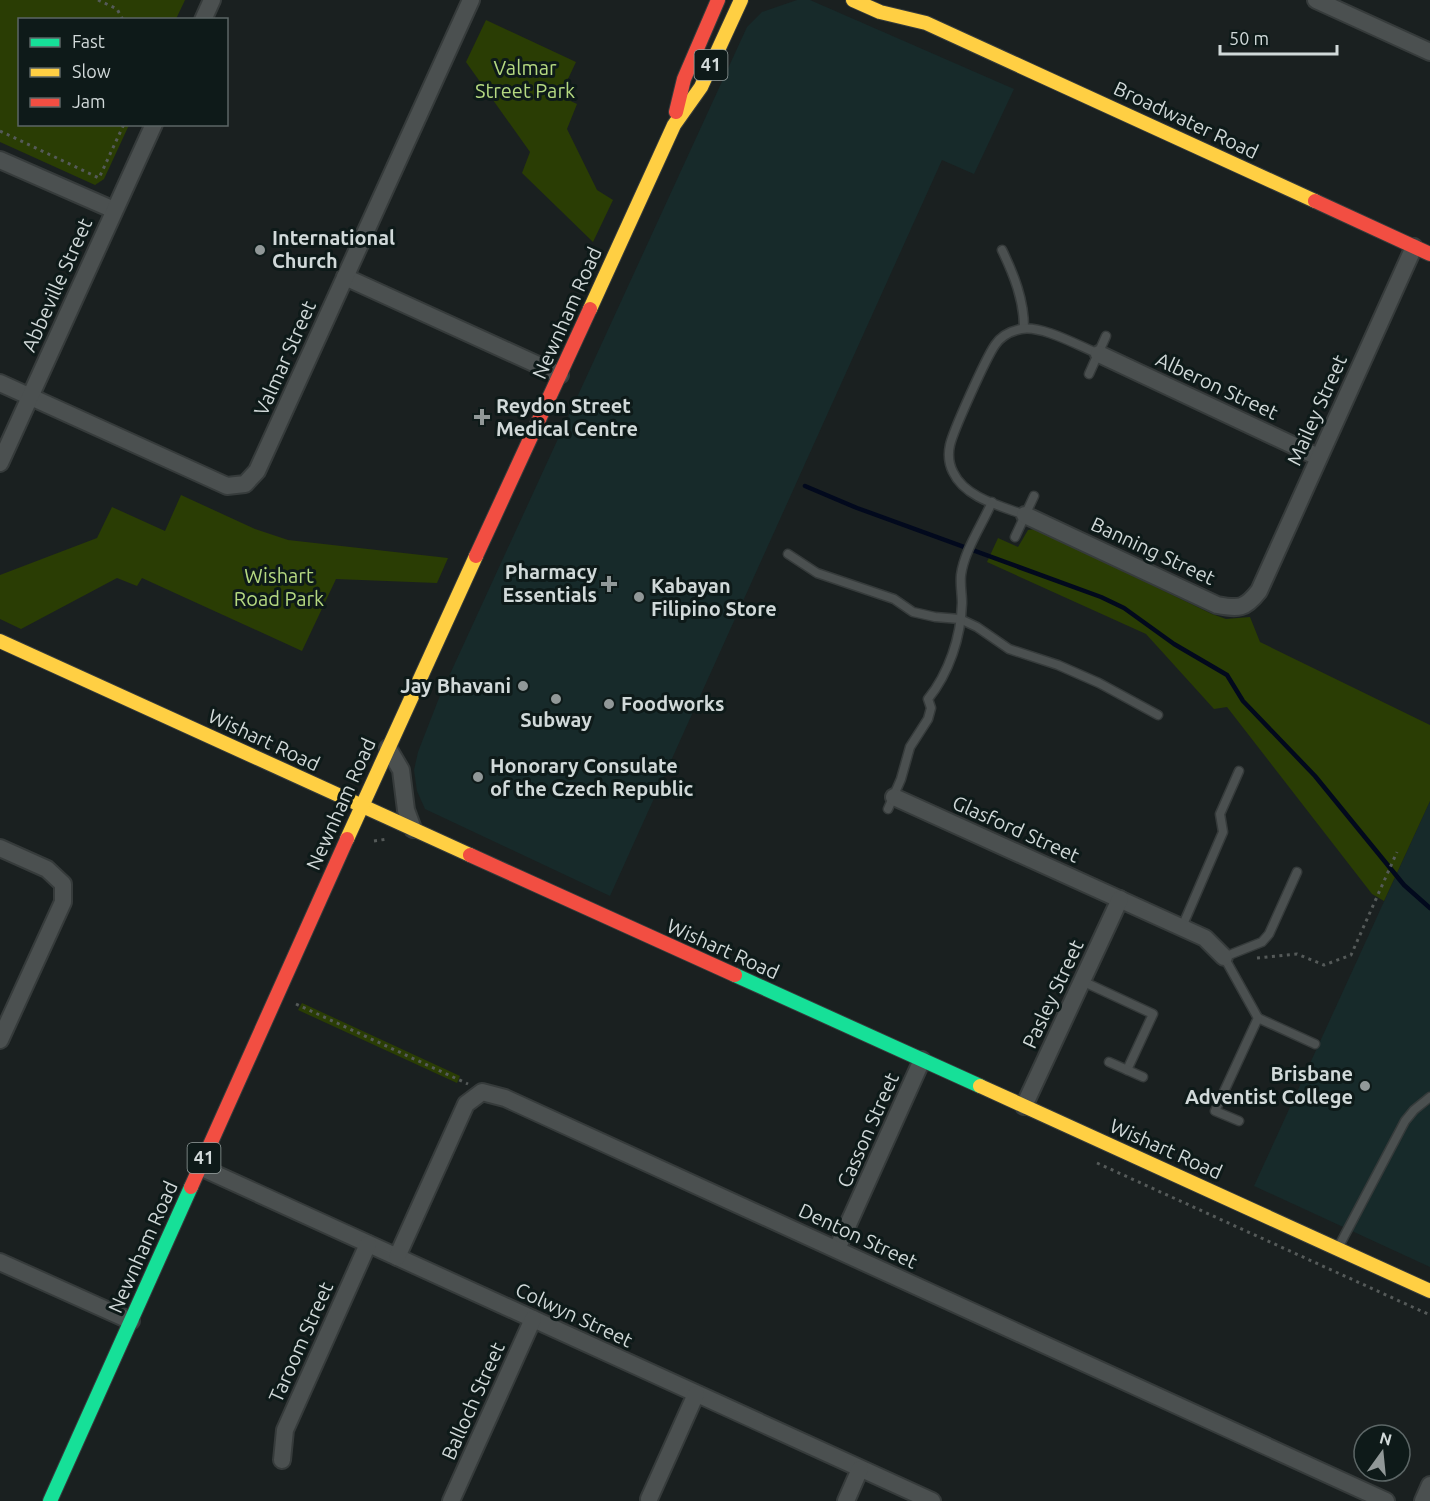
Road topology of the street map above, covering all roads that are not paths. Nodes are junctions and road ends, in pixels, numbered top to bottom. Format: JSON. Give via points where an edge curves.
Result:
{"nodes":[{"id":1,"x":212,"y":0,"type":"edge"},
{"id":2,"x":471,"y":0,"type":"edge"},
{"id":3,"x":718,"y":0,"type":"edge"},
{"id":4,"x":741,"y":0,"type":"edge"},
{"id":5,"x":752,"y":0,"type":"edge"},
{"id":6,"x":853,"y":0,"type":"edge"},
{"id":7,"x":896,"y":0,"type":"edge"},
{"id":8,"x":1316,"y":0,"type":"edge"},
{"id":9,"x":734,"y":16,"type":"junction"},
{"id":10,"x":204,"y":18,"type":"edge"},
{"id":11,"x":926,"y":23,"type":"junction"},
{"id":12,"x":1430,"y":52,"type":"edge"},
{"id":13,"x":674,"y":125,"type":"junction"},
{"id":14,"x":153,"y":126,"type":"edge"},
{"id":15,"x":0,"y":160,"type":"edge"},
{"id":16,"x":114,"y":210,"type":"junction"},
{"id":17,"x":1414,"y":247,"type":"junction"},
{"id":18,"x":1002,"y":250,"type":"dead end"},
{"id":19,"x":1430,"y":254,"type":"edge"},
{"id":20,"x":345,"y":277,"type":"junction"},
{"id":21,"x":1024,"y":328,"type":"junction"},
{"id":22,"x":1106,"y":336,"type":"dead end"},
{"id":23,"x":1099,"y":354,"type":"junction"},
{"id":24,"x":1089,"y":374,"type":"dead end"},
{"id":25,"x":560,"y":375,"type":"junction"},
{"id":26,"x":0,"y":382,"type":"edge"},
{"id":27,"x":30,"y":396,"type":"junction"},
{"id":28,"x":1318,"y":457,"type":"junction"},
{"id":29,"x":0,"y":463,"type":"edge"},
{"id":30,"x":1034,"y":496,"type":"dead end"},
{"id":31,"x":992,"y":502,"type":"junction"},
{"id":32,"x":1026,"y":515,"type":"junction"},
{"id":33,"x":1015,"y":537,"type":"dead end"},
{"id":34,"x":788,"y":554,"type":"dead end"},
{"id":35,"x":1259,"y":591,"type":"joint"},
{"id":36,"x":960,"y":619,"type":"junction"},
{"id":37,"x":0,"y":641,"type":"edge"},
{"id":38,"x":1158,"y":715,"type":"dead end"},
{"id":39,"x":388,"y":748,"type":"junction"},
{"id":40,"x":1239,"y":771,"type":"dead end"},
{"id":41,"x":891,"y":803,"type":"joint"},
{"id":42,"x":362,"y":806,"type":"junction"},
{"id":43,"x":413,"y":829,"type":"junction"},
{"id":44,"x":0,"y":848,"type":"edge"},
{"id":45,"x":1297,"y":872,"type":"dead end"},
{"id":46,"x":1120,"y":899,"type":"junction"},
{"id":47,"x":1182,"y":927,"type":"junction"},
{"id":48,"x":1224,"y":957,"type":"junction"},
{"id":49,"x":1082,"y":981,"type":"junction"},
{"id":50,"x":1258,"y":1018,"type":"junction"},
{"id":51,"x":0,"y":1040,"type":"edge"},
{"id":52,"x":1315,"y":1044,"type":"dead end"},
{"id":53,"x":922,"y":1060,"type":"junction"},
{"id":54,"x":1109,"y":1062,"type":"dead end"},
{"id":55,"x":1127,"y":1070,"type":"junction"},
{"id":56,"x":1143,"y":1077,"type":"dead end"},
{"id":57,"x":1430,"y":1097,"type":"edge"},
{"id":58,"x":1024,"y":1107,"type":"junction"},
{"id":59,"x":1239,"y":1121,"type":"dead end"},
{"id":60,"x":200,"y":1167,"type":"junction"},
{"id":61,"x":368,"y":1244,"type":"junction"},
{"id":62,"x":1337,"y":1249,"type":"junction"},
{"id":63,"x":837,"y":1250,"type":"junction"},
{"id":64,"x":397,"y":1257,"type":"junction"},
{"id":65,"x":0,"y":1262,"type":"edge"},
{"id":66,"x":1430,"y":1292,"type":"edge"},
{"id":67,"x":533,"y":1319,"type":"junction"},
{"id":68,"x":131,"y":1321,"type":"junction"},
{"id":69,"x":696,"y":1394,"type":"junction"},
{"id":70,"x":282,"y":1460,"type":"dead end"},
{"id":71,"x":860,"y":1469,"type":"junction"},
{"id":72,"x":1430,"y":1485,"type":"edge"},
{"id":73,"x":649,"y":1499,"type":"dead end"},
{"id":74,"x":50,"y":1501,"type":"edge"},
{"id":75,"x":451,"y":1501,"type":"edge"},
{"id":76,"x":846,"y":1501,"type":"edge"},
{"id":77,"x":932,"y":1501,"type":"edge"},
{"id":78,"x":1386,"y":1501,"type":"edge"},
{"id":79,"x":1423,"y":1501,"type":"edge"}],
"edges":[{"from":1,"to":10,"type":"street"},
{"from":2,"to":20,"type":"street","name":"Valmar Street"},
{"from":3,"to":13,"type":"main road","name":"Newnham Road","number":"41","via":[[684,79]]},
{"from":4,"to":9,"type":"main road","name":"Newnham Road","number":"41"},
{"from":5,"to":9,"type":"main road"},
{"from":6,"to":11,"type":"main road","name":"Broadwater Road","via":[[880,12]]},
{"from":7,"to":11,"type":"main road","name":"Broadwater Road"},
{"from":8,"to":12,"type":"street"},
{"from":9,"to":13,"type":"main road","name":"Newnham Road","number":"41","via":[[701,87]]},
{"from":11,"to":17,"type":"main road","name":"Broadwater Road"},
{"from":13,"to":25,"type":"main road","name":"Newnham Road","number":"41"},
{"from":14,"to":16,"type":"street","name":"Abbeville Street"},
{"from":15,"to":16,"type":"street"},
{"from":16,"to":27,"type":"street","name":"Abbeville Street"},
{"from":17,"to":19,"type":"main road","name":"Broadwater Road"},
{"from":17,"to":28,"type":"street","name":"Mailey Street"},
{"from":18,"to":21,"type":"lane","via":[[1015,276]]},
{"from":20,"to":25,"type":"street"},
{"from":20,"to":27,"type":"street","name":"Valmar Street","via":[[257,471],[245,484],[227,486]]},
{"from":21,"to":23,"type":"lane"},
{"from":21,"to":31,"type":"lane","via":[[1002,337],[994,346],[950,444],[953,474],[974,495]]},
{"from":22,"to":23,"type":"lane"},
{"from":23,"to":24,"type":"lane"},
{"from":23,"to":28,"type":"street","name":"Alberon Street"},
{"from":25,"to":39,"type":"main road","name":"Newnham Road","number":"41"},
{"from":26,"to":27,"type":"street","name":"Valmar Street"},
{"from":27,"to":29,"type":"street","name":"Abbeville Street"},
{"from":28,"to":35,"type":"street","name":"Mailey Street"},
{"from":30,"to":32,"type":"lane"},
{"from":31,"to":32,"type":"lane"},
{"from":31,"to":36,"type":"lane","via":[[965,560]]},
{"from":32,"to":33,"type":"lane"},
{"from":32,"to":35,"type":"street","name":"Banning Street","via":[[1217,605],[1235,608],[1249,604]]},
{"from":34,"to":36,"type":"lane","via":[[817,573],[894,599],[913,612]]},
{"from":36,"to":38,"type":"lane","via":[[1009,649],[1099,683]]},
{"from":36,"to":41,"type":"lane","via":[[956,645],[928,699],[928,719],[910,747]]},
{"from":37,"to":42,"type":"main road","name":"Wishart Road"},
{"from":39,"to":42,"type":"main road","name":"Newnham Road","number":"41"},
{"from":39,"to":43,"type":"street","via":[[401,770],[406,810]]},
{"from":40,"to":47,"type":"lane","via":[[1220,814],[1223,832]]},
{"from":41,"to":46,"type":"street","name":"Glasford Street"},
{"from":42,"to":43,"type":"main road","name":"Wishart Road"},
{"from":42,"to":60,"type":"main road","name":"Newnham Road","number":"41"},
{"from":43,"to":53,"type":"main road","name":"Wishart Road"},
{"from":44,"to":51,"type":"street","via":[[47,869],[63,884],[63,902]]},
{"from":45,"to":48,"type":"lane","via":[[1269,934],[1262,942]]},
{"from":46,"to":47,"type":"street","name":"Glasford Street"},
{"from":46,"to":49,"type":"street","name":"Pasley Street"},
{"from":47,"to":48,"type":"street","name":"Glasford Street","via":[[1205,938]]},
{"from":48,"to":50,"type":"lane"},
{"from":49,"to":55,"type":"lane","via":[[1153,1014]]},
{"from":49,"to":58,"type":"street","name":"Pasley Street"},
{"from":50,"to":52,"type":"lane"},
{"from":50,"to":59,"type":"lane","via":[[1215,1111]]},
{"from":53,"to":58,"type":"main road","name":"Wishart Road"},
{"from":53,"to":63,"type":"street","name":"Casson Street"},
{"from":54,"to":55,"type":"lane"},
{"from":55,"to":56,"type":"lane"},
{"from":57,"to":62,"type":"lane","via":[[1406,1121]]},
{"from":58,"to":62,"type":"main road","name":"Wishart Road"},
{"from":60,"to":61,"type":"street","name":"Colwyn Street"},
{"from":60,"to":68,"type":"main road","name":"Newnham Road","number":"41"},
{"from":61,"to":64,"type":"street","name":"Colwyn Street"},
{"from":61,"to":70,"type":"street","name":"Taroom Street","via":[[285,1430]]},
{"from":62,"to":66,"type":"main road","name":"Wishart Road"},
{"from":63,"to":64,"type":"street","name":"Denton Street","via":[[505,1098],[482,1092],[466,1104]]},
{"from":63,"to":78,"type":"street","name":"Denton Street"},
{"from":64,"to":67,"type":"street","name":"Colwyn Street"},
{"from":65,"to":68,"type":"street"},
{"from":67,"to":69,"type":"street","name":"Colwyn Street"},
{"from":67,"to":75,"type":"street","name":"Balloch Street"},
{"from":68,"to":74,"type":"main road","name":"Newnham Road","number":"41"},
{"from":69,"to":71,"type":"street","name":"Colwyn Street"},
{"from":69,"to":73,"type":"street"},
{"from":71,"to":76,"type":"street"},
{"from":71,"to":77,"type":"street","name":"Colwyn Street"},
{"from":72,"to":79,"type":"street"}]}
